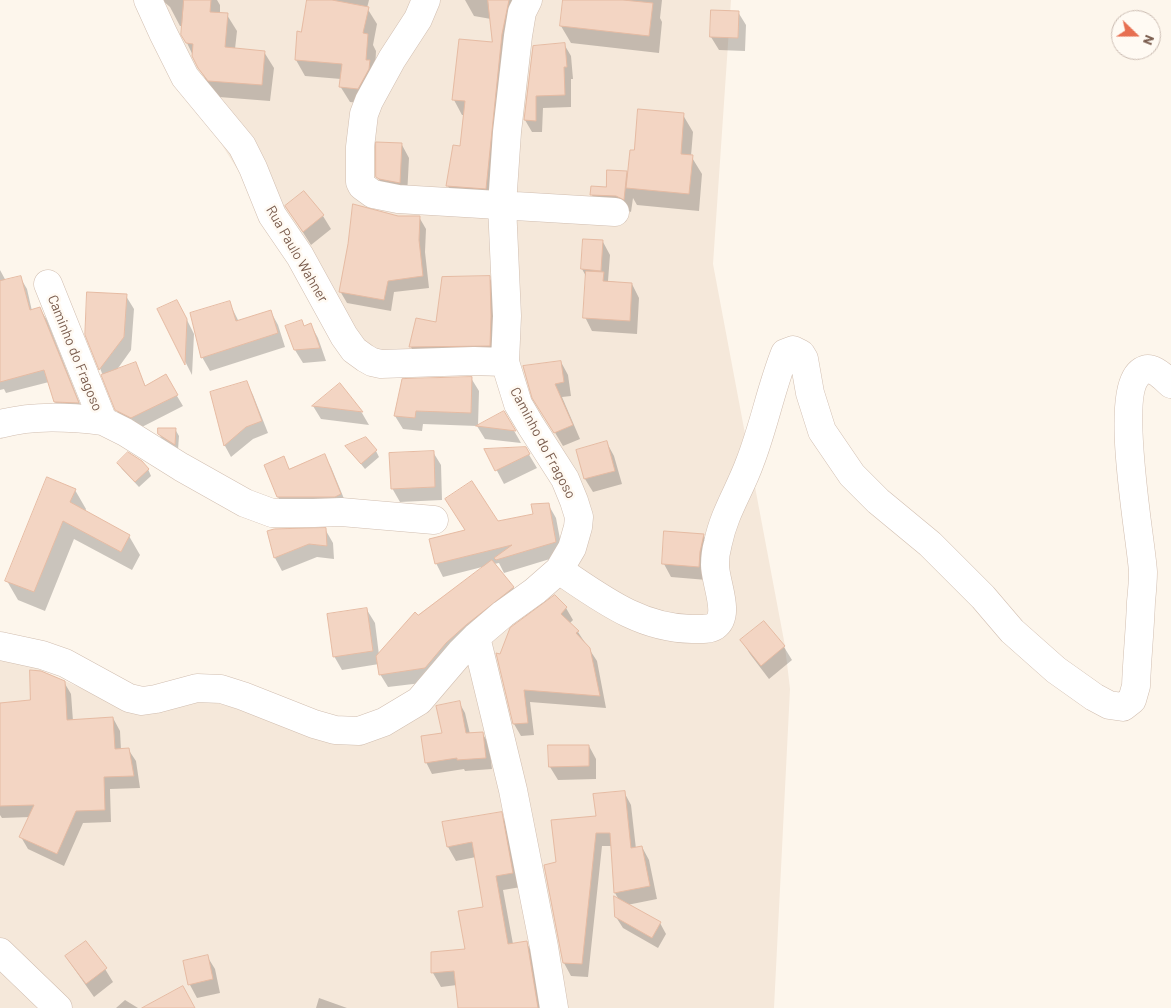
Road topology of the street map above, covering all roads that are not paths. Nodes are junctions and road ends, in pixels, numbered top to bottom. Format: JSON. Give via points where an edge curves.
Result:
{"nodes":[{"id":1,"x":148,"y":0,"type":"edge"},
{"id":2,"x":426,"y":0,"type":"edge"},
{"id":3,"x":528,"y":0,"type":"edge"},
{"id":4,"x":502,"y":205,"type":"junction"},
{"id":5,"x":615,"y":212,"type":"dead end"},
{"id":6,"x":48,"y":284,"type":"dead end"},
{"id":7,"x":505,"y":362,"type":"junction"},
{"id":8,"x":1171,"y":384,"type":"edge"},
{"id":9,"x":2,"y":417,"type":"edge"},
{"id":10,"x":103,"y":421,"type":"junction"},
{"id":11,"x":434,"y":520,"type":"dead end"},
{"id":12,"x":559,"y":570,"type":"junction"},
{"id":13,"x":476,"y":637,"type":"junction"},
{"id":14,"x":0,"y":646,"type":"edge"},
{"id":15,"x":0,"y":952,"type":"edge"},
{"id":16,"x":58,"y":1008,"type":"edge"},
{"id":17,"x":554,"y":1008,"type":"edge"}],
"edges":[{"from":1,"to":7,"type":"street","name":"Rua Paulo Wahner","via":[[185,77],[242,146],[272,215],[300,256],[335,322],[354,350],[381,364]]},
{"from":2,"to":4,"type":"street","via":[[364,114],[360,182],[372,194],[398,199]]},
{"from":3,"to":4,"type":"street","name":"Caminho do Fragoso","via":[[522,12],[518,36]]},
{"from":4,"to":5,"type":"street"},
{"from":4,"to":7,"type":"street","name":"Caminho do Fragoso","via":[[507,316]]},
{"from":6,"to":10,"type":"street","name":"Caminho do Fragoso"},
{"from":7,"to":12,"type":"street","name":"Caminho do Fragoso","via":[[518,404],[565,478],[579,518],[572,548]]},
{"from":8,"to":12,"type":"street","via":[[1153,370],[1145,369],[1135,378],[1130,391],[1128,428],[1143,573],[1136,686],[1132,700],[1123,707],[1109,705],[1094,697],[1038,654],[930,544],[852,475],[822,431],[804,359],[793,350],[785,353],[750,462],[719,535],[715,566],[723,607],[721,620],[716,625],[690,629],[655,623],[614,607]]},
{"from":9,"to":10,"type":"street","name":"Caminho do Fragoso","via":[[68,417]]},
{"from":10,"to":11,"type":"street","name":"Caminho do Fragoso","via":[[245,503],[272,513],[341,512]]},
{"from":12,"to":13,"type":"street","name":"Caminho do Fragoso"},
{"from":13,"to":14,"type":"street","name":"Caminho do Fragoso","via":[[419,701],[384,722],[358,731],[335,730],[314,724],[221,689],[197,688],[156,699],[129,698],[65,663]]},
{"from":13,"to":17,"type":"street","via":[[513,790]]},
{"from":15,"to":16,"type":"street"}]}
